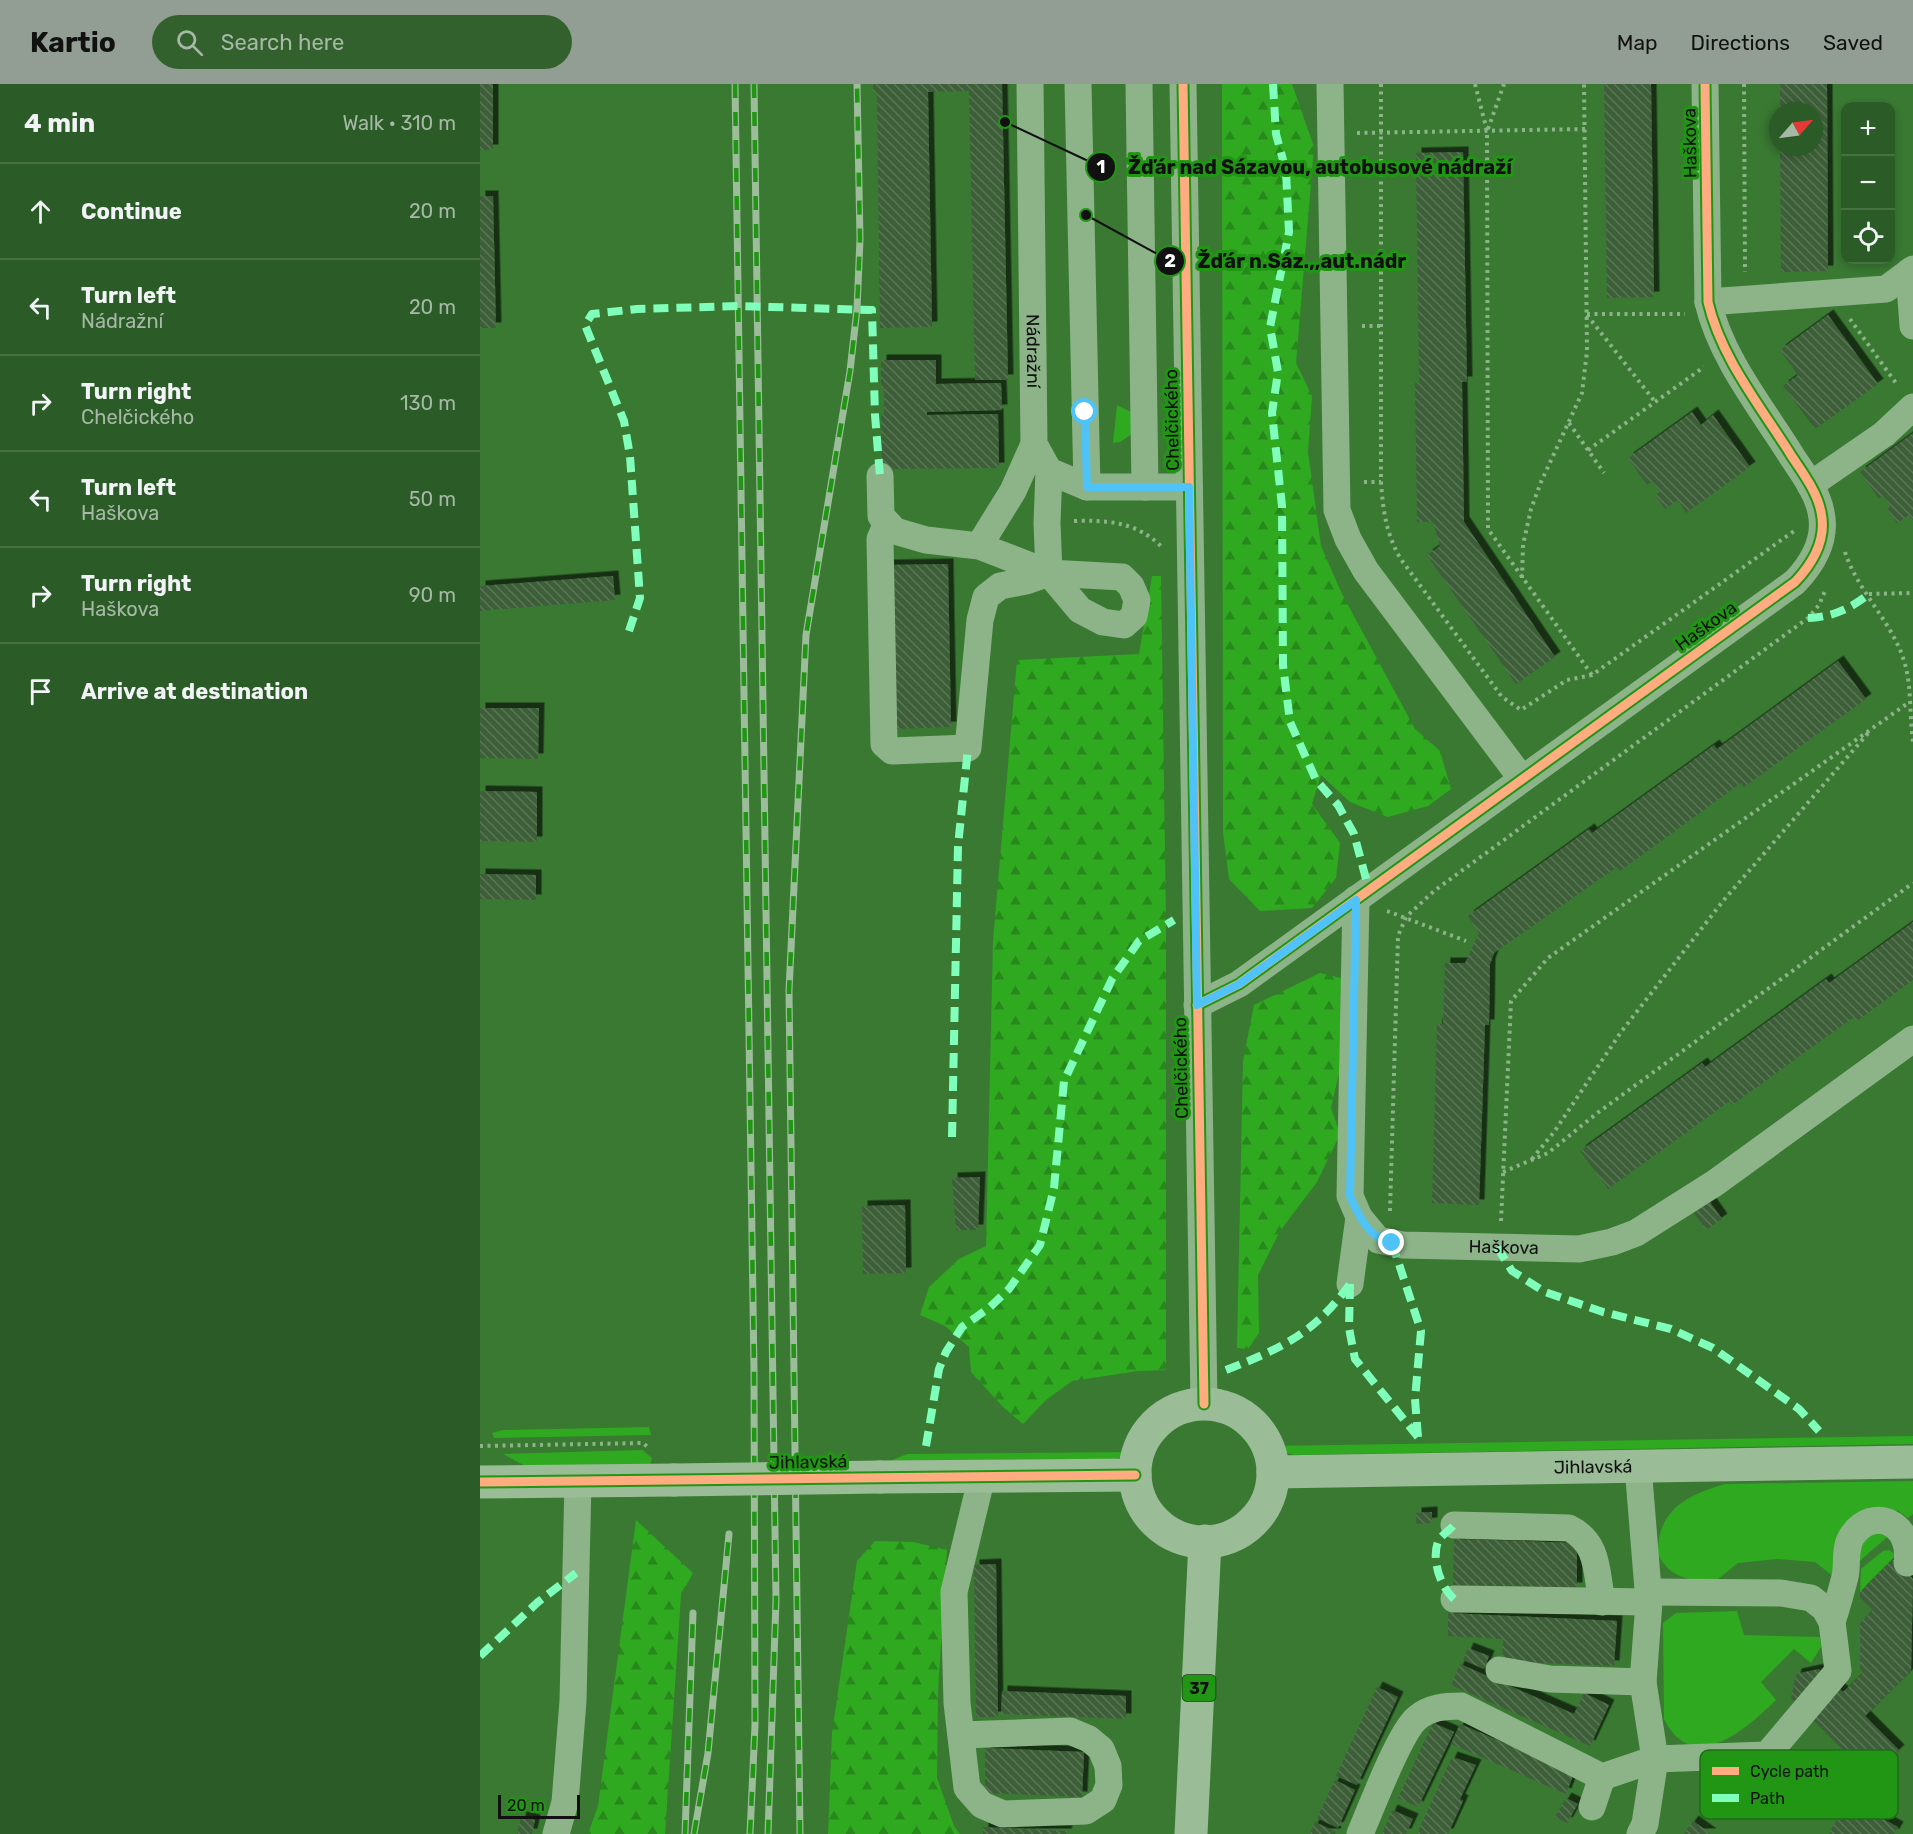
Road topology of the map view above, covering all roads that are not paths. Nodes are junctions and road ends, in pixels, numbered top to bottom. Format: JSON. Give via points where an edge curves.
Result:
{"nodes":[{"id":1,"x":1030,"y":84,"type":"edge"},
{"id":2,"x":1078,"y":84,"type":"edge"},
{"id":3,"x":1138,"y":84,"type":"edge"},
{"id":4,"x":1183,"y":84,"type":"edge"},
{"id":5,"x":1330,"y":84,"type":"edge"},
{"id":6,"x":1706,"y":84,"type":"edge"},
{"id":7,"x":1911,"y":271,"type":"edge"},
{"id":8,"x":1698,"y":308,"type":"junction"},
{"id":9,"x":1913,"y":326,"type":"edge"},
{"id":10,"x":1913,"y":407,"type":"edge"},
{"id":11,"x":1034,"y":444,"type":"junction"},
{"id":12,"x":1049,"y":471,"type":"junction"},
{"id":13,"x":880,"y":476,"type":"dead end"},
{"id":14,"x":1809,"y":485,"type":"junction"},
{"id":15,"x":1087,"y":487,"type":"junction"},
{"id":16,"x":1144,"y":487,"type":"junction"},
{"id":17,"x":1189,"y":487,"type":"junction"},
{"id":18,"x":887,"y":523,"type":"junction"},
{"id":19,"x":979,"y":546,"type":"junction"},
{"id":20,"x":1049,"y":573,"type":"junction"},
{"id":21,"x":1522,"y":779,"type":"junction"},
{"id":22,"x":1356,"y":900,"type":"junction"},
{"id":23,"x":1197,"y":1005,"type":"junction"},
{"id":24,"x":1913,"y":1039,"type":"edge"},
{"id":25,"x":1359,"y":1217,"type":"junction"},
{"id":26,"x":1350,"y":1284,"type":"dead end"},
{"id":27,"x":1204,"y":1401,"type":"junction"},
{"id":28,"x":1913,"y":1462,"type":"edge"},
{"id":29,"x":1638,"y":1466,"type":"junction"},
{"id":30,"x":1273,"y":1472,"type":"junction"},
{"id":31,"x":1136,"y":1474,"type":"junction"},
{"id":32,"x":982,"y":1476,"type":"junction"},
{"id":33,"x":578,"y":1481,"type":"junction"},
{"id":34,"x":480,"y":1482,"type":"edge"},
{"id":35,"x":1454,"y":1525,"type":"dead end"},
{"id":36,"x":1205,"y":1541,"type":"junction"},
{"id":37,"x":1907,"y":1563,"type":"dead end"},
{"id":38,"x":1649,"y":1597,"type":"junction"},
{"id":39,"x":1454,"y":1599,"type":"dead end"},
{"id":40,"x":1602,"y":1602,"type":"junction"},
{"id":41,"x":1833,"y":1622,"type":"junction"},
{"id":42,"x":1499,"y":1670,"type":"dead end"},
{"id":43,"x":1643,"y":1682,"type":"junction"},
{"id":44,"x":961,"y":1735,"type":"junction"},
{"id":45,"x":1771,"y":1750,"type":"edge"},
{"id":46,"x":1700,"y":1757,"type":"edge"},
{"id":47,"x":1655,"y":1759,"type":"junction"},
{"id":48,"x":1602,"y":1777,"type":"junction"},
{"id":49,"x":1592,"y":1807,"type":"dead end"},
{"id":50,"x":556,"y":1834,"type":"edge"},
{"id":51,"x":1191,"y":1834,"type":"edge"},
{"id":52,"x":1360,"y":1834,"type":"edge"},
{"id":53,"x":1640,"y":1834,"type":"edge"}],
"edges":[{"from":1,"to":11,"type":"street","name":"Nádražní"},
{"from":2,"to":15,"type":"street"},
{"from":3,"to":16,"type":"street"},
{"from":4,"to":17,"type":"street","name":"Chelčického"},
{"from":5,"to":21,"type":"street","via":[[1337,510],[1366,572]]},
{"from":6,"to":8,"type":"street","name":"Haškova"},
{"from":7,"to":8,"type":"street","via":[[1886,289]]},
{"from":7,"to":9,"type":"street"},
{"from":8,"to":14,"type":"street","name":"Haškova","via":[[1713,325]]},
{"from":10,"to":14,"type":"street","via":[[1884,434]]},
{"from":11,"to":12,"type":"street","name":"Nádražní"},
{"from":11,"to":19,"type":"street","via":[[1013,491]]},
{"from":12,"to":15,"type":"street"},
{"from":12,"to":20,"type":"street"},
{"from":13,"to":18,"type":"street","via":[[879,505]]},
{"from":14,"to":21,"type":"street","name":"Haškova","via":[[1821,512],[1821,537],[1810,567],[1795,582]]},
{"from":15,"to":16,"type":"street"},
{"from":16,"to":17,"type":"street"},
{"from":17,"to":23,"type":"street","name":"Chelčického"},
{"from":18,"to":19,"type":"street","via":[[895,531],[926,540]]},
{"from":18,"to":20,"type":"street","via":[[880,539],[884,744],[892,752],[968,748],[980,620],[986,597],[1000,586]]},
{"from":19,"to":20,"type":"street"},
{"from":21,"to":22,"type":"street","name":"Haškova"},
{"from":22,"to":23,"type":"street","name":"Haškova","via":[[1239,984]]},
{"from":22,"to":25,"type":"street","name":"Haškova","via":[[1350,1196]]},
{"from":23,"to":27,"type":"street","name":"Chelčického"},
{"from":24,"to":25,"type":"street","name":"Haškova","via":[[1715,1183],[1636,1233],[1612,1242],[1579,1249],[1403,1245],[1378,1240]]},
{"from":25,"to":26,"type":"street"},
{"from":27,"to":30,"type":"main road","via":[[1230,1409],[1252,1424],[1267,1446]]},
{"from":27,"to":31,"type":"main road","via":[[1172,1412],[1152,1428],[1140,1450]]},
{"from":28,"to":29,"type":"main road","name":"Jihlavská"},
{"from":29,"to":30,"type":"main road","name":"Jihlavská"},
{"from":29,"to":38,"type":"street"},
{"from":30,"to":36,"type":"main road","via":[[1270,1491],[1257,1518],[1233,1535]]},
{"from":31,"to":32,"type":"main road","name":"Jihlavská"},
{"from":31,"to":36,"type":"main road","via":[[1141,1500],[1156,1522],[1179,1536]]},
{"from":32,"to":33,"type":"main road","name":"Jihlavská","bridge":true},
{"from":32,"to":44,"type":"street","via":[[954,1592]]},
{"from":33,"to":34,"type":"main road","name":"Jihlavská"},
{"from":33,"to":50,"type":"street","via":[[573,1701],[565,1802]]},
{"from":35,"to":40,"type":"street","via":[[1569,1528],[1583,1535],[1592,1549]]},
{"from":36,"to":51,"type":"main road","number":"37"},
{"from":37,"to":41,"type":"street","via":[[1909,1541],[1897,1524],[1879,1520],[1860,1528],[1848,1546]]},
{"from":38,"to":40,"type":"street"},
{"from":38,"to":41,"type":"street","via":[[1780,1593],[1811,1598]]},
{"from":38,"to":43,"type":"street"},
{"from":39,"to":40,"type":"street"},
{"from":41,"to":45,"type":"street","via":[[1838,1671]]},
{"from":42,"to":43,"type":"street","via":[[1550,1678]]},
{"from":43,"to":47,"type":"street"},
{"from":44,"to":44,"type":"street","via":[[968,1788],[982,1805],[1003,1814],[1086,1811],[1103,1800],[1109,1785],[1108,1766],[1101,1749],[1070,1731]]},
{"from":46,"to":47,"type":"street"},
{"from":47,"to":48,"type":"street"},
{"from":47,"to":53,"type":"street"},
{"from":48,"to":49,"type":"street"},
{"from":48,"to":52,"type":"street","via":[[1461,1706],[1444,1706],[1416,1718],[1404,1734]]}]}
